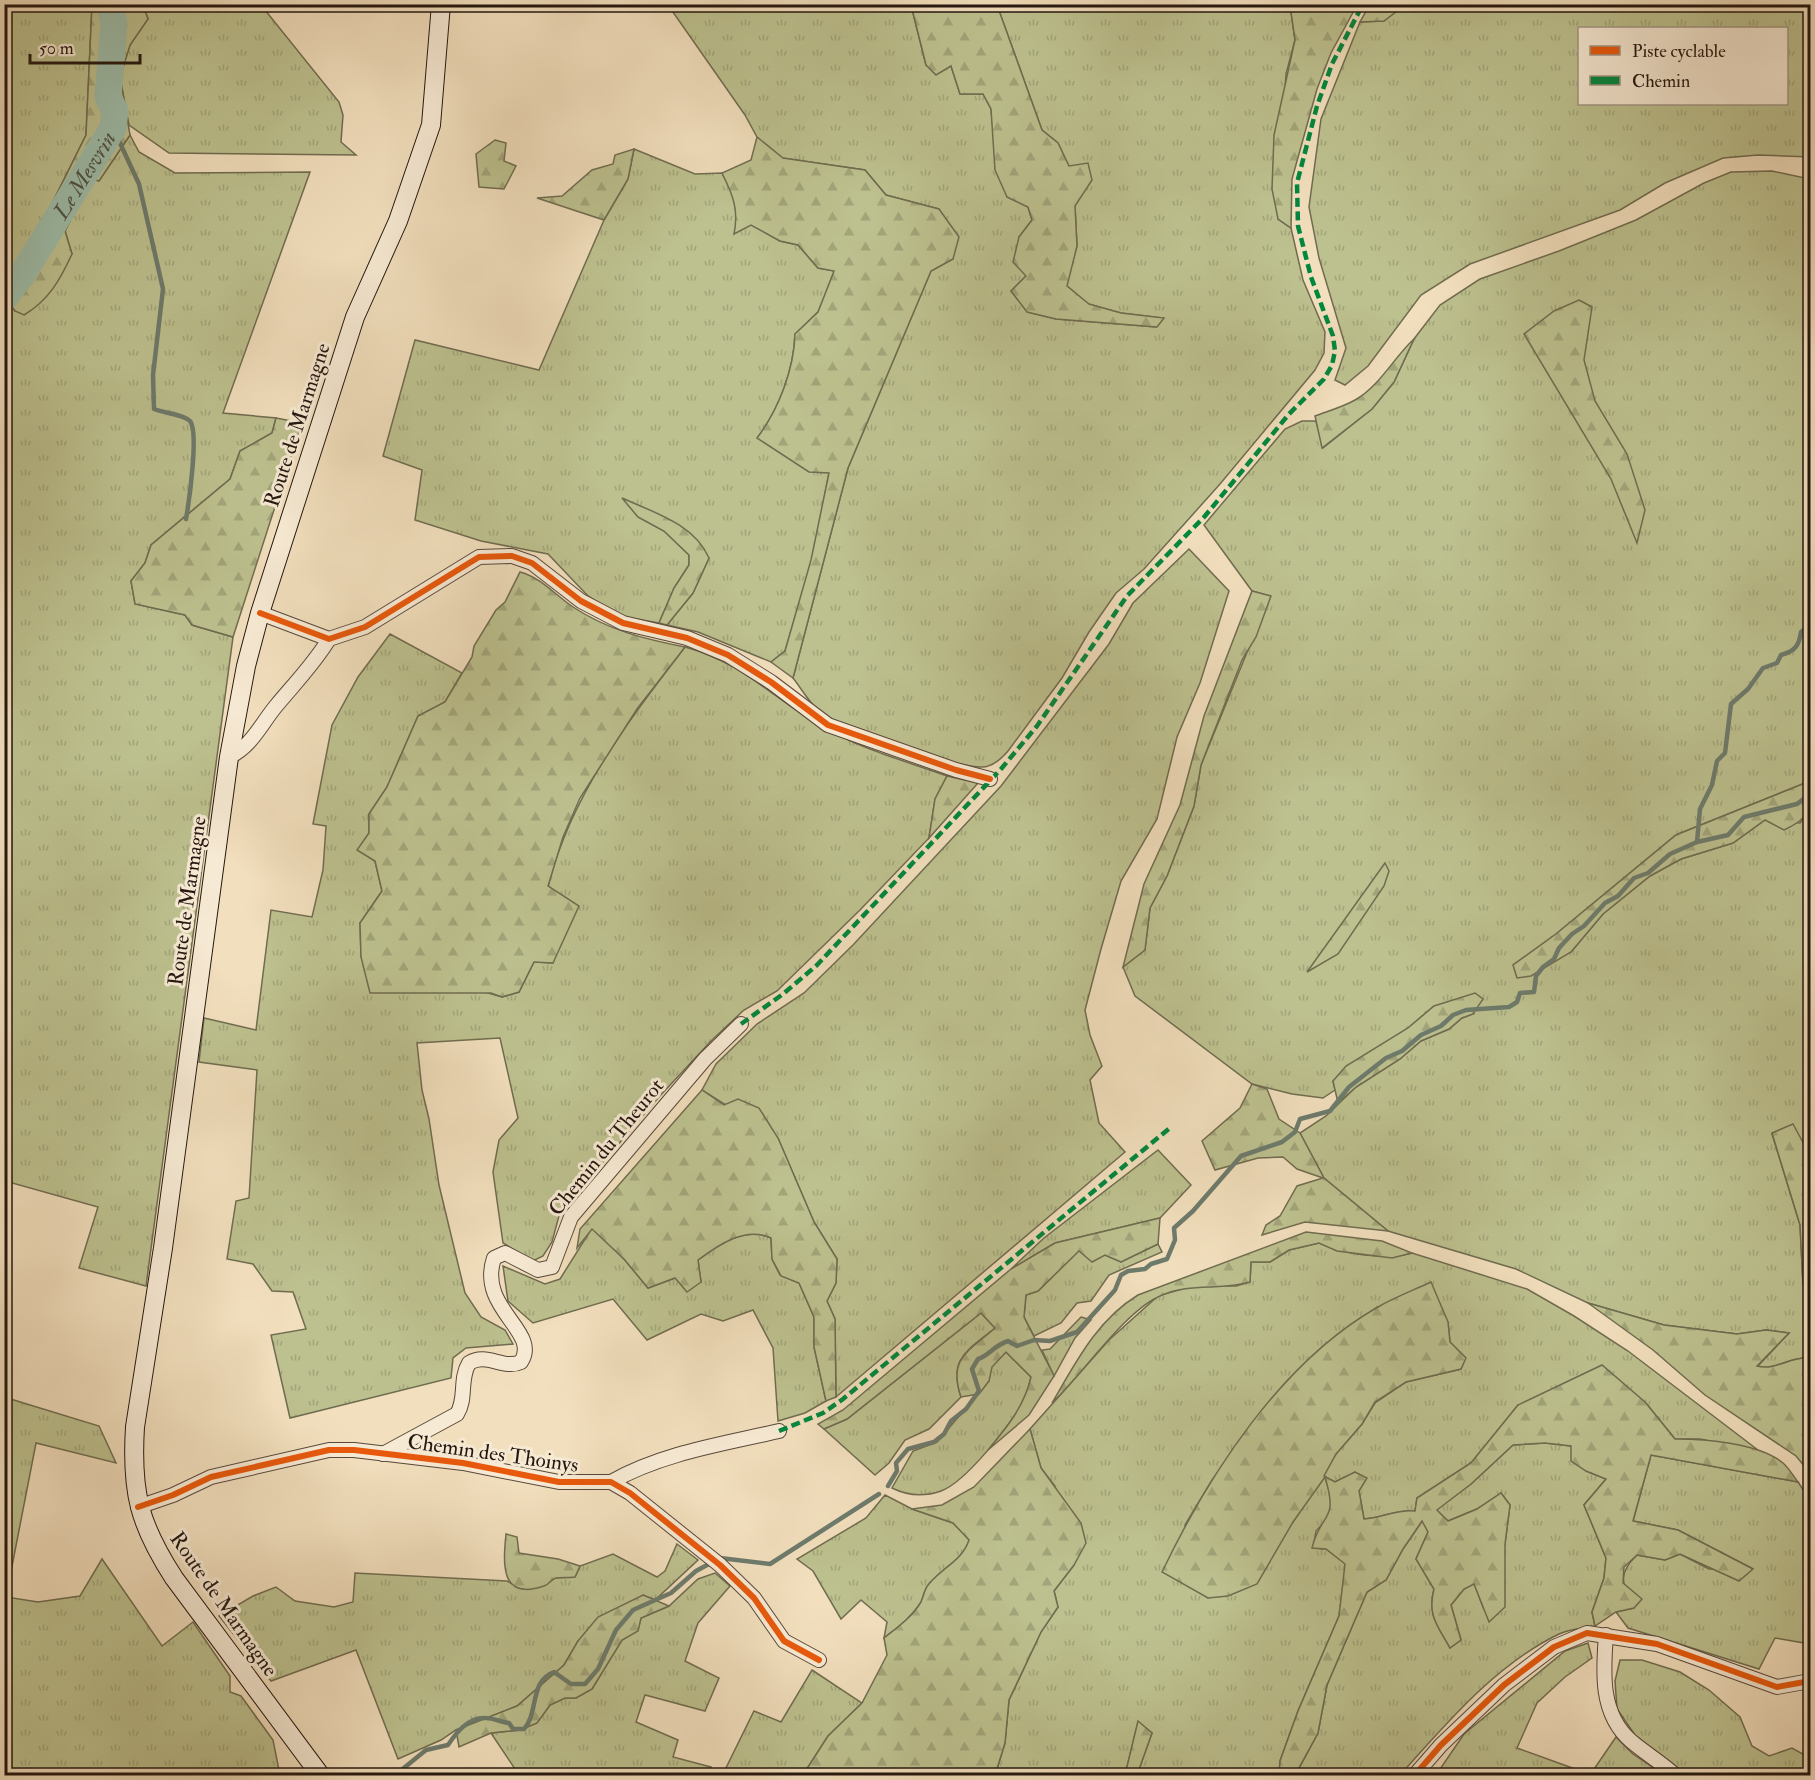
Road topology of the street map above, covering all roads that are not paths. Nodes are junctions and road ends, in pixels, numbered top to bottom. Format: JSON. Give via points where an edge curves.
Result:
{"nodes":[{"id":1,"x":441,"y":4,"type":"edge"},
{"id":2,"x":260,"y":613,"type":"junction"},
{"id":3,"x":329,"y":639,"type":"junction"},
{"id":4,"x":229,"y":757,"type":"junction"},
{"id":5,"x":990,"y":779,"type":"dead end"},
{"id":6,"x":741,"y":1024,"type":"dead end"},
{"id":7,"x":779,"y":1431,"type":"dead end"},
{"id":8,"x":383,"y":1454,"type":"junction"},
{"id":9,"x":611,"y":1482,"type":"junction"},
{"id":10,"x":138,"y":1507,"type":"junction"},
{"id":11,"x":1606,"y":1635,"type":"junction"},
{"id":12,"x":819,"y":1660,"type":"dead end"},
{"id":13,"x":1810,"y":1681,"type":"edge"},
{"id":14,"x":321,"y":1776,"type":"edge"},
{"id":15,"x":1414,"y":1776,"type":"edge"},
{"id":16,"x":1676,"y":1776,"type":"edge"}],
"edges":[{"from":1,"to":2,"type":"main road","name":"Route de Marmagne","via":[[431,125],[398,221],[355,317]]},
{"from":2,"to":3,"type":"street"},
{"from":2,"to":4,"type":"main road","name":"Route de Marmagne"},
{"from":3,"to":4,"type":"street","via":[[247,746]]},
{"from":3,"to":5,"type":"street","via":[[365,627],[479,557],[512,556],[538,567],[581,601],[622,623],[687,638],[728,655],[828,725]]},
{"from":4,"to":10,"type":"main road","name":"Route de Marmagne","via":[[135,1427],[133,1455]]},
{"from":6,"to":8,"type":"street","name":"Chemin du Theurot","via":[[705,1059],[571,1217],[552,1267],[538,1270],[505,1253],[494,1258],[491,1282],[502,1311],[524,1338],[526,1355],[521,1362],[509,1365],[484,1358],[469,1363],[464,1372],[462,1406],[457,1414]]},
{"from":7,"to":9,"type":"street","via":[[666,1458]]},
{"from":8,"to":9,"type":"street","name":"Chemin des Thoinys","via":[[463,1463],[559,1482]]},
{"from":8,"to":10,"type":"street","name":"Chemin des Thoinys","via":[[329,1450],[308,1454],[211,1477]]},
{"from":9,"to":12,"type":"street","via":[[715,1561],[754,1598],[784,1641]]},
{"from":10,"to":14,"type":"main road","name":"Route de Marmagne","via":[[156,1550],[174,1578]]},
{"from":11,"to":13,"type":"street","via":[[1657,1644],[1777,1687]]},
{"from":11,"to":15,"type":"street","via":[[1587,1633],[1572,1638],[1532,1662],[1480,1707]]},
{"from":11,"to":16,"type":"street","via":[[1604,1685],[1618,1725],[1630,1740]]}]}
